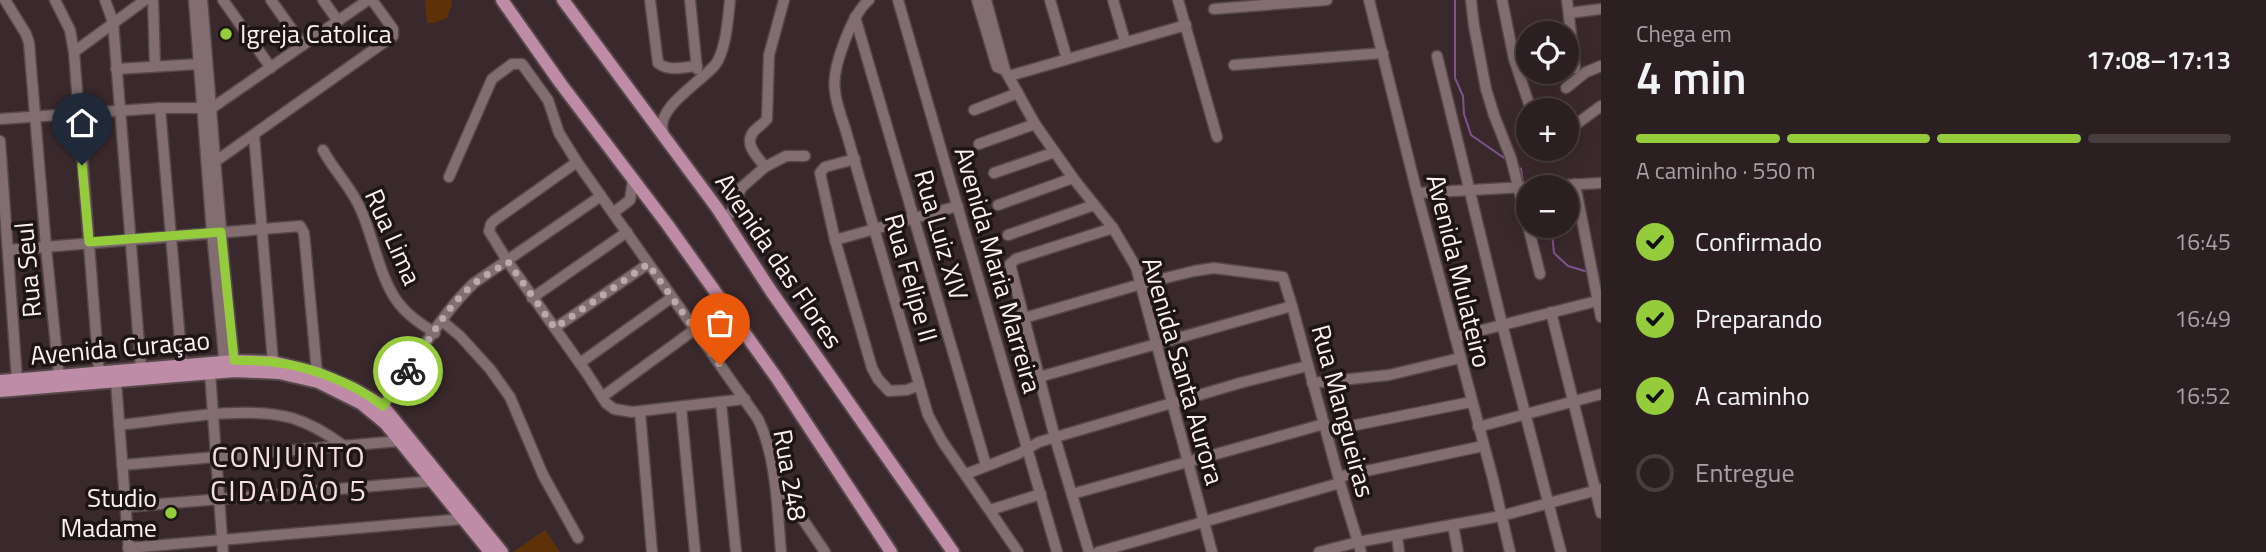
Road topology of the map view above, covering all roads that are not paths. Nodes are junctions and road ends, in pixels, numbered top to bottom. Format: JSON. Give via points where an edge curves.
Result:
{"nodes":[{"id":1,"x":5,"y":0,"type":"edge"},
{"id":2,"x":55,"y":0,"type":"edge"},
{"id":3,"x":105,"y":0,"type":"edge"},
{"id":4,"x":145,"y":0,"type":"edge"},
{"id":5,"x":153,"y":0,"type":"edge"},
{"id":6,"x":194,"y":0,"type":"edge"},
{"id":7,"x":202,"y":0,"type":"edge"},
{"id":8,"x":223,"y":0,"type":"edge"},
{"id":9,"x":271,"y":0,"type":"edge"},
{"id":10,"x":323,"y":0,"type":"edge"},
{"id":11,"x":370,"y":0,"type":"edge"},
{"id":12,"x":502,"y":0,"type":"edge"},
{"id":13,"x":563,"y":0,"type":"edge"},
{"id":14,"x":650,"y":0,"type":"edge"},
{"id":15,"x":690,"y":0,"type":"edge"},
{"id":16,"x":730,"y":0,"type":"edge"},
{"id":17,"x":784,"y":0,"type":"edge"},
{"id":18,"x":869,"y":0,"type":"edge"},
{"id":19,"x":898,"y":0,"type":"edge"},
{"id":20,"x":976,"y":0,"type":"edge"},
{"id":21,"x":986,"y":0,"type":"edge"},
{"id":22,"x":1049,"y":0,"type":"edge"},
{"id":23,"x":1113,"y":0,"type":"edge"},
{"id":24,"x":1178,"y":0,"type":"edge"},
{"id":25,"x":1327,"y":0,"type":"edge"},
{"id":26,"x":1369,"y":0,"type":"edge"},
{"id":27,"x":1471,"y":0,"type":"edge"},
{"id":28,"x":1502,"y":0,"type":"edge"},
{"id":29,"x":1567,"y":0,"type":"edge"},
{"id":30,"x":1214,"y":9,"type":"dead end"},
{"id":31,"x":1601,"y":9,"type":"edge"},
{"id":32,"x":1569,"y":13,"type":"junction"},
{"id":33,"x":855,"y":17,"type":"junction"},
{"id":34,"x":338,"y":21,"type":"junction"},
{"id":35,"x":1570,"y":21,"type":"edge"},
{"id":36,"x":113,"y":22,"type":"junction"},
{"id":37,"x":1186,"y":25,"type":"junction"},
{"id":38,"x":1125,"y":41,"type":"junction"},
{"id":39,"x":303,"y":45,"type":"junction"},
{"id":40,"x":74,"y":52,"type":"junction"},
{"id":41,"x":1383,"y":53,"type":"junction"},
{"id":42,"x":1437,"y":56,"type":"dead end"},
{"id":43,"x":1068,"y":59,"type":"junction"},
{"id":44,"x":199,"y":64,"type":"junction"},
{"id":45,"x":1234,"y":65,"type":"dead end"},
{"id":46,"x":155,"y":66,"type":"junction"},
{"id":47,"x":697,"y":66,"type":"junction"},
{"id":48,"x":1601,"y":66,"type":"edge"},
{"id":49,"x":271,"y":68,"type":"junction"},
{"id":50,"x":116,"y":69,"type":"junction"},
{"id":51,"x":1007,"y":73,"type":"junction"},
{"id":52,"x":697,"y":81,"type":"junction"},
{"id":53,"x":1566,"y":88,"type":"dead end"},
{"id":54,"x":1018,"y":93,"type":"junction"},
{"id":55,"x":1527,"y":98,"type":"edge"},
{"id":56,"x":638,"y":102,"type":"junction"},
{"id":57,"x":1601,"y":106,"type":"edge"},
{"id":58,"x":207,"y":107,"type":"junction"},
{"id":59,"x":160,"y":108,"type":"junction"},
{"id":60,"x":974,"y":110,"type":"dead end"},
{"id":61,"x":119,"y":111,"type":"junction"},
{"id":62,"x":78,"y":113,"type":"junction"},
{"id":63,"x":665,"y":114,"type":"junction"},
{"id":64,"x":36,"y":117,"type":"junction"},
{"id":65,"x":0,"y":120,"type":"edge"},
{"id":66,"x":1579,"y":122,"type":"edge"},
{"id":67,"x":1035,"y":124,"type":"junction"},
{"id":68,"x":254,"y":135,"type":"junction"},
{"id":69,"x":1217,"y":137,"type":"dead end"},
{"id":70,"x":665,"y":138,"type":"junction"},
{"id":71,"x":0,"y":141,"type":"edge"},
{"id":72,"x":979,"y":144,"type":"dead end"},
{"id":73,"x":323,"y":150,"type":"dead end"},
{"id":74,"x":1055,"y":152,"type":"junction"},
{"id":75,"x":805,"y":156,"type":"dead end"},
{"id":76,"x":855,"y":159,"type":"junction"},
{"id":77,"x":216,"y":161,"type":"junction"},
{"id":78,"x":577,"y":162,"type":"junction"},
{"id":79,"x":765,"y":167,"type":"junction"},
{"id":80,"x":994,"y":173,"type":"dead end"},
{"id":81,"x":449,"y":177,"type":"dead end"},
{"id":82,"x":1073,"y":178,"type":"junction"},
{"id":83,"x":633,"y":180,"type":"junction"},
{"id":84,"x":1516,"y":182,"type":"edge"},
{"id":85,"x":1601,"y":183,"type":"edge"},
{"id":86,"x":1579,"y":184,"type":"edge"},
{"id":87,"x":1516,"y":187,"type":"edge"},
{"id":88,"x":1469,"y":190,"type":"junction"},
{"id":89,"x":1417,"y":193,"type":"junction"},
{"id":90,"x":601,"y":196,"type":"junction"},
{"id":91,"x":629,"y":200,"type":"junction"},
{"id":92,"x":650,"y":202,"type":"junction"},
{"id":93,"x":998,"y":205,"type":"dead end"},
{"id":94,"x":1094,"y":205,"type":"junction"},
{"id":95,"x":958,"y":206,"type":"junction"},
{"id":96,"x":1579,"y":209,"type":"edge"},
{"id":97,"x":614,"y":212,"type":"junction"},
{"id":98,"x":723,"y":218,"type":"junction"},
{"id":99,"x":915,"y":218,"type":"junction"},
{"id":100,"x":1113,"y":228,"type":"junction"},
{"id":101,"x":263,"y":229,"type":"junction"},
{"id":102,"x":875,"y":229,"type":"junction"},
{"id":103,"x":627,"y":232,"type":"junction"},
{"id":104,"x":1008,"y":235,"type":"dead end"},
{"id":105,"x":215,"y":236,"type":"junction"},
{"id":106,"x":172,"y":237,"type":"junction"},
{"id":107,"x":1530,"y":238,"type":"edge"},
{"id":108,"x":130,"y":239,"type":"junction"},
{"id":109,"x":835,"y":240,"type":"junction"},
{"id":110,"x":89,"y":242,"type":"junction"},
{"id":111,"x":46,"y":247,"type":"junction"},
{"id":112,"x":8,"y":250,"type":"junction"},
{"id":113,"x":508,"y":262,"type":"junction"},
{"id":114,"x":648,"y":264,"type":"junction"},
{"id":115,"x":1540,"y":275,"type":"dead end"},
{"id":116,"x":1141,"y":284,"type":"junction"},
{"id":117,"x":532,"y":298,"type":"junction"},
{"id":118,"x":671,"y":298,"type":"junction"},
{"id":119,"x":1597,"y":301,"type":"junction"},
{"id":120,"x":1293,"y":306,"type":"junction"},
{"id":121,"x":1550,"y":312,"type":"junction"},
{"id":122,"x":1601,"y":317,"type":"edge"},
{"id":123,"x":1024,"y":318,"type":"junction"},
{"id":124,"x":442,"y":321,"type":"junction"},
{"id":125,"x":1502,"y":324,"type":"junction"},
{"id":126,"x":555,"y":328,"type":"junction"},
{"id":127,"x":694,"y":330,"type":"junction"},
{"id":128,"x":435,"y":332,"type":"junction"},
{"id":129,"x":1455,"y":337,"type":"junction"},
{"id":130,"x":1156,"y":345,"type":"junction"},
{"id":131,"x":1460,"y":358,"type":"junction"},
{"id":132,"x":273,"y":362,"type":"junction"},
{"id":133,"x":580,"y":363,"type":"junction"},
{"id":134,"x":182,"y":365,"type":"junction"},
{"id":135,"x":230,"y":366,"type":"junction"},
{"id":136,"x":1307,"y":366,"type":"junction"},
{"id":137,"x":141,"y":369,"type":"junction"},
{"id":138,"x":99,"y":372,"type":"junction"},
{"id":139,"x":211,"y":373,"type":"junction"},
{"id":140,"x":317,"y":373,"type":"junction"},
{"id":141,"x":59,"y":376,"type":"junction"},
{"id":142,"x":1039,"y":377,"type":"junction"},
{"id":143,"x":17,"y":380,"type":"junction"},
{"id":144,"x":0,"y":382,"type":"edge"},
{"id":145,"x":116,"y":382,"type":"junction"},
{"id":146,"x":1312,"y":383,"type":"junction"},
{"id":147,"x":919,"y":385,"type":"junction"},
{"id":148,"x":0,"y":391,"type":"edge"},
{"id":149,"x":1601,"y":394,"type":"edge"},
{"id":150,"x":602,"y":397,"type":"junction"},
{"id":151,"x":745,"y":399,"type":"junction"},
{"id":152,"x":721,"y":402,"type":"junction"},
{"id":153,"x":1471,"y":402,"type":"junction"},
{"id":154,"x":1572,"y":402,"type":"junction"},
{"id":155,"x":1172,"y":403,"type":"junction"},
{"id":156,"x":681,"y":407,"type":"junction"},
{"id":157,"x":379,"y":410,"type":"junction"},
{"id":158,"x":640,"y":412,"type":"junction"},
{"id":159,"x":1527,"y":414,"type":"junction"},
{"id":160,"x":213,"y":416,"type":"junction"},
{"id":161,"x":119,"y":425,"type":"junction"},
{"id":162,"x":1478,"y":427,"type":"junction"},
{"id":163,"x":1325,"y":428,"type":"junction"},
{"id":164,"x":1055,"y":438,"type":"junction"},
{"id":165,"x":400,"y":441,"type":"junction"},
{"id":166,"x":344,"y":446,"type":"junction"},
{"id":167,"x":1483,"y":446,"type":"junction"},
{"id":168,"x":1028,"y":448,"type":"junction"},
{"id":169,"x":216,"y":457,"type":"junction"},
{"id":170,"x":1188,"y":462,"type":"junction"},
{"id":171,"x":122,"y":465,"type":"junction"},
{"id":172,"x":986,"y":465,"type":"junction"},
{"id":173,"x":966,"y":474,"type":"junction"},
{"id":174,"x":774,"y":477,"type":"junction"},
{"id":175,"x":1339,"y":480,"type":"junction"},
{"id":176,"x":433,"y":481,"type":"junction"},
{"id":177,"x":1598,"y":490,"type":"edge"},
{"id":178,"x":1041,"y":494,"type":"junction"},
{"id":179,"x":1072,"y":494,"type":"junction"},
{"id":180,"x":220,"y":499,"type":"junction"},
{"id":181,"x":1548,"y":503,"type":"junction"},
{"id":182,"x":125,"y":507,"type":"junction"},
{"id":183,"x":990,"y":510,"type":"junction"},
{"id":184,"x":1601,"y":513,"type":"edge"},
{"id":185,"x":1501,"y":516,"type":"junction"},
{"id":186,"x":463,"y":519,"type":"junction"},
{"id":187,"x":1204,"y":521,"type":"junction"},
{"id":188,"x":1453,"y":525,"type":"junction"},
{"id":189,"x":1396,"y":535,"type":"junction"},
{"id":190,"x":578,"y":538,"type":"dead end"},
{"id":191,"x":223,"y":540,"type":"junction"},
{"id":192,"x":1359,"y":547,"type":"edge"},
{"id":193,"x":128,"y":550,"type":"edge"},
{"id":194,"x":823,"y":551,"type":"edge"},
{"id":195,"x":223,"y":552,"type":"edge"},
{"id":196,"x":490,"y":552,"type":"edge"},
{"id":197,"x":502,"y":552,"type":"edge"},
{"id":198,"x":652,"y":552,"type":"edge"},
{"id":199,"x":695,"y":552,"type":"edge"},
{"id":200,"x":736,"y":552,"type":"edge"},
{"id":201,"x":781,"y":552,"type":"edge"},
{"id":202,"x":891,"y":552,"type":"edge"},
{"id":203,"x":953,"y":552,"type":"edge"},
{"id":204,"x":1018,"y":552,"type":"edge"},
{"id":205,"x":1057,"y":552,"type":"edge"},
{"id":206,"x":1089,"y":552,"type":"edge"},
{"id":207,"x":1098,"y":552,"type":"edge"},
{"id":208,"x":1212,"y":552,"type":"edge"},
{"id":209,"x":1319,"y":552,"type":"edge"},
{"id":210,"x":1399,"y":552,"type":"edge"},
{"id":211,"x":1458,"y":552,"type":"edge"},
{"id":212,"x":1510,"y":552,"type":"edge"},
{"id":213,"x":1561,"y":552,"type":"edge"}],
"edges":[{"from":1,"to":64,"type":"street","name":"Rua Seul","via":[[29,43]]},
{"from":2,"to":40,"type":"street","via":[[70,30]]},
{"from":3,"to":36,"type":"street"},
{"from":4,"to":36,"type":"street"},
{"from":5,"to":46,"type":"street"},
{"from":6,"to":44,"type":"street"},
{"from":7,"to":58,"type":"street"},
{"from":8,"to":49,"type":"street"},
{"from":9,"to":39,"type":"street"},
{"from":10,"to":34,"type":"street"},
{"from":11,"to":34,"type":"street"},
{"from":11,"to":68,"type":"street","via":[[394,34]]},
{"from":12,"to":83,"type":"main road"},
{"from":13,"to":56,"type":"main road","name":"Avenida das Flores"},
{"from":14,"to":47,"type":"street","via":[[658,63],[672,69]]},
{"from":15,"to":47,"type":"street"},
{"from":16,"to":52,"type":"street","via":[[722,50],[716,64]]},
{"from":17,"to":79,"type":"street","via":[[769,55],[767,119],[749,141]]},
{"from":18,"to":33,"type":"street","name":"Rua Felipe II"},
{"from":19,"to":95,"type":"street","name":"Avenida Maria Marreira"},
{"from":20,"to":51,"type":"street","via":[[997,67]]},
{"from":21,"to":51,"type":"street"},
{"from":22,"to":43,"type":"street"},
{"from":23,"to":38,"type":"street"},
{"from":24,"to":37,"type":"street"},
{"from":25,"to":30,"type":"street"},
{"from":26,"to":41,"type":"street","name":"Avenida Mulateiro"},
{"from":27,"to":84,"type":"street","via":[[1486,89]]},
{"from":28,"to":55,"type":"street"},
{"from":29,"to":32,"type":"street"},
{"from":31,"to":32,"type":"street"},
{"from":32,"to":35,"type":"street"},
{"from":33,"to":76,"type":"street","name":"Rua Felipe II","via":[[834,80]]},
{"from":33,"to":99,"type":"street","name":"Rua Luiz XIV"},
{"from":34,"to":39,"type":"street"},
{"from":36,"to":40,"type":"street"},
{"from":36,"to":50,"type":"street"},
{"from":37,"to":38,"type":"street"},
{"from":37,"to":69,"type":"street"},
{"from":38,"to":43,"type":"street"},
{"from":39,"to":49,"type":"street"},
{"from":40,"to":62,"type":"street"},
{"from":41,"to":45,"type":"street"},
{"from":41,"to":89,"type":"street","name":"Avenida Mulateiro"},
{"from":42,"to":88,"type":"street"},
{"from":43,"to":51,"type":"street"},
{"from":44,"to":46,"type":"street"},
{"from":44,"to":58,"type":"street"},
{"from":46,"to":50,"type":"street"},
{"from":47,"to":52,"type":"street"},
{"from":48,"to":53,"type":"street"},
{"from":49,"to":58,"type":"street"},
{"from":50,"to":61,"type":"street"},
{"from":51,"to":54,"type":"street","name":"Avenida Santa Aurora"},
{"from":52,"to":63,"type":"street"},
{"from":54,"to":60,"type":"street"},
{"from":54,"to":67,"type":"street","name":"Avenida Santa Aurora"},
{"from":56,"to":63,"type":"street","via":[[654,115]]},
{"from":56,"to":70,"type":"main road","name":"Avenida das Flores"},
{"from":57,"to":66,"type":"street"},
{"from":58,"to":59,"type":"street"},
{"from":58,"to":77,"type":"street"},
{"from":58,"to":105,"type":"street"},
{"from":59,"to":61,"type":"street"},
{"from":59,"to":106,"type":"street"},
{"from":61,"to":62,"type":"street"},
{"from":61,"to":108,"type":"street"},
{"from":62,"to":64,"type":"street"},
{"from":62,"to":110,"type":"street"},
{"from":63,"to":70,"type":"street","via":[[661,125]]},
{"from":64,"to":65,"type":"street"},
{"from":64,"to":111,"type":"street","name":"Rua Seul"},
{"from":67,"to":72,"type":"street"},
{"from":67,"to":74,"type":"street","name":"Avenida Santa Aurora"},
{"from":68,"to":77,"type":"street"},
{"from":68,"to":101,"type":"street"},
{"from":70,"to":98,"type":"main road","name":"Avenida das Flores"},
{"from":71,"to":112,"type":"street"},
{"from":73,"to":128,"type":"street","name":"Rua Lima","via":[[360,208],[396,301]]},
{"from":74,"to":80,"type":"street"},
{"from":74,"to":82,"type":"street","name":"Avenida Santa Aurora"},
{"from":75,"to":79,"type":"street","via":[[786,156]]},
{"from":76,"to":102,"type":"street","name":"Rua Felipe II"},
{"from":76,"to":109,"type":"street","via":[[825,167],[820,173]]},
{"from":77,"to":105,"type":"street"},
{"from":78,"to":81,"type":"street","name":"Rua 248","via":[[559,133],[548,100],[526,67],[512,64],[492,79]]},
{"from":78,"to":90,"type":"street","name":"Rua 248"},
{"from":78,"to":113,"type":"street","via":[[491,224],[489,232]]},
{"from":79,"to":98,"type":"street","via":[[741,188],[732,212]]},
{"from":82,"to":93,"type":"street"},
{"from":82,"to":94,"type":"street","name":"Avenida Santa Aurora"},
{"from":83,"to":91,"type":"street"},
{"from":83,"to":92,"type":"main road"},
{"from":85,"to":86,"type":"street"},
{"from":87,"to":88,"type":"street"},
{"from":88,"to":89,"type":"street"},
{"from":88,"to":125,"type":"street"},
{"from":89,"to":129,"type":"street","name":"Avenida Mulateiro"},
{"from":90,"to":97,"type":"street","name":"Rua 248"},
{"from":90,"to":113,"type":"street"},
{"from":91,"to":92,"type":"street"},
{"from":91,"to":97,"type":"street"},
{"from":92,"to":202,"type":"main road","via":[[776,377]]},
{"from":94,"to":100,"type":"street","name":"Avenida Santa Aurora"},
{"from":94,"to":104,"type":"street"},
{"from":95,"to":99,"type":"street"},
{"from":95,"to":168,"type":"street","name":"Avenida Maria Marreira"},
{"from":96,"to":119,"type":"street"},
{"from":97,"to":103,"type":"street","name":"Rua 248"},
{"from":98,"to":203,"type":"main road","name":"Avenida das Flores"},
{"from":99,"to":102,"type":"street"},
{"from":99,"to":172,"type":"street","name":"Rua Luiz XIV"},
{"from":100,"to":116,"type":"street","name":"Avenida Santa Aurora"},
{"from":100,"to":123,"type":"street","via":[[1011,262]]},
{"from":101,"to":105,"type":"street"},
{"from":101,"to":132,"type":"street"},
{"from":101,"to":140,"type":"street","via":[[302,227]]},
{"from":102,"to":109,"type":"street"},
{"from":102,"to":147,"type":"street","name":"Rua Felipe II"},
{"from":103,"to":114,"type":"street","name":"Rua 248"},
{"from":103,"to":117,"type":"street"},
{"from":105,"to":106,"type":"street"},
{"from":105,"to":135,"type":"street"},
{"from":106,"to":108,"type":"street"},
{"from":106,"to":134,"type":"street"},
{"from":107,"to":115,"type":"street"},
{"from":108,"to":110,"type":"street"},
{"from":108,"to":137,"type":"street"},
{"from":109,"to":147,"type":"street","via":[[878,379],[888,391]]},
{"from":110,"to":111,"type":"street"},
{"from":110,"to":138,"type":"street"},
{"from":111,"to":112,"type":"street"},
{"from":111,"to":141,"type":"street","name":"Rua Seul"},
{"from":112,"to":143,"type":"street"},
{"from":113,"to":117,"type":"street"},
{"from":113,"to":124,"type":"street","via":[[474,283]]},
{"from":114,"to":118,"type":"street","name":"Rua 248"},
{"from":114,"to":126,"type":"street"},
{"from":116,"to":120,"type":"street","name":"Rua Mangueiras","via":[[1214,268],[1279,275]]},
{"from":116,"to":123,"type":"street"},
{"from":116,"to":130,"type":"street","name":"Avenida Santa Aurora"},
{"from":117,"to":126,"type":"street"},
{"from":118,"to":127,"type":"street","name":"Rua 248"},
{"from":118,"to":133,"type":"street"},
{"from":119,"to":121,"type":"street"},
{"from":119,"to":122,"type":"street"},
{"from":120,"to":130,"type":"street"},
{"from":120,"to":136,"type":"street","name":"Rua Mangueiras"},
{"from":121,"to":125,"type":"street"},
{"from":121,"to":154,"type":"street"},
{"from":123,"to":142,"type":"street"},
{"from":124,"to":128,"type":"street"},
{"from":124,"to":190,"type":"street","via":[[510,397],[543,475]]},
{"from":125,"to":129,"type":"street"},
{"from":125,"to":159,"type":"street"},
{"from":126,"to":133,"type":"street"},
{"from":127,"to":150,"type":"street"},
{"from":127,"to":151,"type":"street","name":"Rua 248"},
{"from":128,"to":157,"type":"street"},
{"from":129,"to":131,"type":"street","name":"Avenida Mulateiro"},
{"from":130,"to":142,"type":"street"},
{"from":130,"to":155,"type":"street","name":"Avenida Santa Aurora"},
{"from":131,"to":146,"type":"street","via":[[1389,375]]},
{"from":131,"to":153,"type":"street","name":"Avenida Mulateiro"},
{"from":132,"to":135,"type":"main road","name":"Avenida Curaçao"},
{"from":132,"to":140,"type":"main road","name":"Avenida Curaçao"},
{"from":133,"to":150,"type":"street"},
{"from":134,"to":135,"type":"main road","name":"Avenida Curaçao"},
{"from":134,"to":137,"type":"main road","name":"Avenida Curaçao"},
{"from":135,"to":139,"type":"main road","name":"Avenida Curaçao"},
{"from":135,"to":157,"type":"main road","name":"Avenida Curaçao","via":[[318,382]]},
{"from":136,"to":146,"type":"street","name":"Rua Mangueiras"},
{"from":136,"to":155,"type":"street"},
{"from":137,"to":138,"type":"main road","name":"Avenida Curaçao"},
{"from":138,"to":141,"type":"main road","name":"Avenida Curaçao"},
{"from":139,"to":145,"type":"main road","name":"Avenida Curaçao"},
{"from":139,"to":160,"type":"street"},
{"from":140,"to":157,"type":"main road","name":"Avenida Curaçao","via":[[352,388]]},
{"from":141,"to":143,"type":"main road","name":"Avenida Curaçao"},
{"from":142,"to":164,"type":"street"},
{"from":143,"to":144,"type":"main road","name":"Avenida Curaçao"},
{"from":145,"to":148,"type":"main road","name":"Avenida Curaçao"},
{"from":145,"to":161,"type":"street"},
{"from":146,"to":163,"type":"street","name":"Rua Mangueiras"},
{"from":147,"to":173,"type":"street","name":"Rua Felipe II","via":[[933,427]]},
{"from":149,"to":154,"type":"street"},
{"from":150,"to":158,"type":"street","via":[[619,411]]},
{"from":151,"to":152,"type":"street"},
{"from":151,"to":174,"type":"street","name":"Rua 248","via":[[762,428]]},
{"from":152,"to":156,"type":"street"},
{"from":152,"to":200,"type":"street"},
{"from":153,"to":162,"type":"street","name":"Avenida Mulateiro"},
{"from":153,"to":163,"type":"street"},
{"from":154,"to":159,"type":"street"},
{"from":154,"to":177,"type":"street"},
{"from":155,"to":164,"type":"street"},
{"from":155,"to":170,"type":"street","name":"Avenida Santa Aurora"},
{"from":156,"to":158,"type":"street"},
{"from":156,"to":199,"type":"street"},
{"from":157,"to":165,"type":"main road","name":"Avenida Curaçao"},
{"from":157,"to":197,"type":"main road","name":"Avenida Curaçao"},
{"from":158,"to":198,"type":"street"},
{"from":159,"to":162,"type":"street"},
{"from":159,"to":181,"type":"street"},
{"from":160,"to":161,"type":"street"},
{"from":160,"to":166,"type":"street","via":[[244,413],[293,419]]},
{"from":160,"to":169,"type":"street"},
{"from":161,"to":171,"type":"street"},
{"from":162,"to":167,"type":"street","name":"Avenida Mulateiro"},
{"from":163,"to":170,"type":"street"},
{"from":163,"to":175,"type":"street","name":"Rua Mangueiras"},
{"from":164,"to":168,"type":"street"},
{"from":164,"to":179,"type":"street"},
{"from":165,"to":166,"type":"street"},
{"from":165,"to":176,"type":"main road","name":"Avenida Curaçao"},
{"from":166,"to":169,"type":"street"},
{"from":167,"to":175,"type":"street"},
{"from":167,"to":185,"type":"street","name":"Avenida Mulateiro"},
{"from":168,"to":172,"type":"street"},
{"from":168,"to":178,"type":"street","name":"Avenida Maria Marreira"},
{"from":169,"to":171,"type":"street"},
{"from":169,"to":180,"type":"street"},
{"from":170,"to":179,"type":"street"},
{"from":170,"to":187,"type":"street","name":"Avenida Santa Aurora"},
{"from":171,"to":182,"type":"street"},
{"from":172,"to":173,"type":"street"},
{"from":173,"to":183,"type":"street","name":"Rua Felipe II"},
{"from":174,"to":194,"type":"street"},
{"from":174,"to":201,"type":"street","name":"Rua 248"},
{"from":175,"to":187,"type":"street"},
{"from":175,"to":192,"type":"street","name":"Rua Mangueiras"},
{"from":176,"to":180,"type":"street"},
{"from":176,"to":186,"type":"main road","name":"Avenida Curaçao"},
{"from":177,"to":181,"type":"street"},
{"from":177,"to":184,"type":"street"},
{"from":178,"to":183,"type":"street"},
{"from":178,"to":205,"type":"street","name":"Avenida Maria Marreira"},
{"from":179,"to":206,"type":"street"},
{"from":180,"to":182,"type":"street"},
{"from":180,"to":191,"type":"street"},
{"from":181,"to":185,"type":"street"},
{"from":181,"to":213,"type":"street"},
{"from":182,"to":193,"type":"street"},
{"from":183,"to":204,"type":"street","name":"Rua Felipe II"},
{"from":185,"to":188,"type":"street"},
{"from":185,"to":212,"type":"street","name":"Avenida Mulateiro"},
{"from":186,"to":191,"type":"street"},
{"from":186,"to":196,"type":"main road","name":"Avenida Curaçao"},
{"from":187,"to":207,"type":"street"},
{"from":187,"to":208,"type":"street","name":"Avenida Santa Aurora"},
{"from":188,"to":189,"type":"street"},
{"from":188,"to":211,"type":"street"},
{"from":189,"to":192,"type":"street"},
{"from":189,"to":210,"type":"street"},
{"from":191,"to":193,"type":"street"},
{"from":191,"to":195,"type":"street"},
{"from":192,"to":209,"type":"street"}]}
